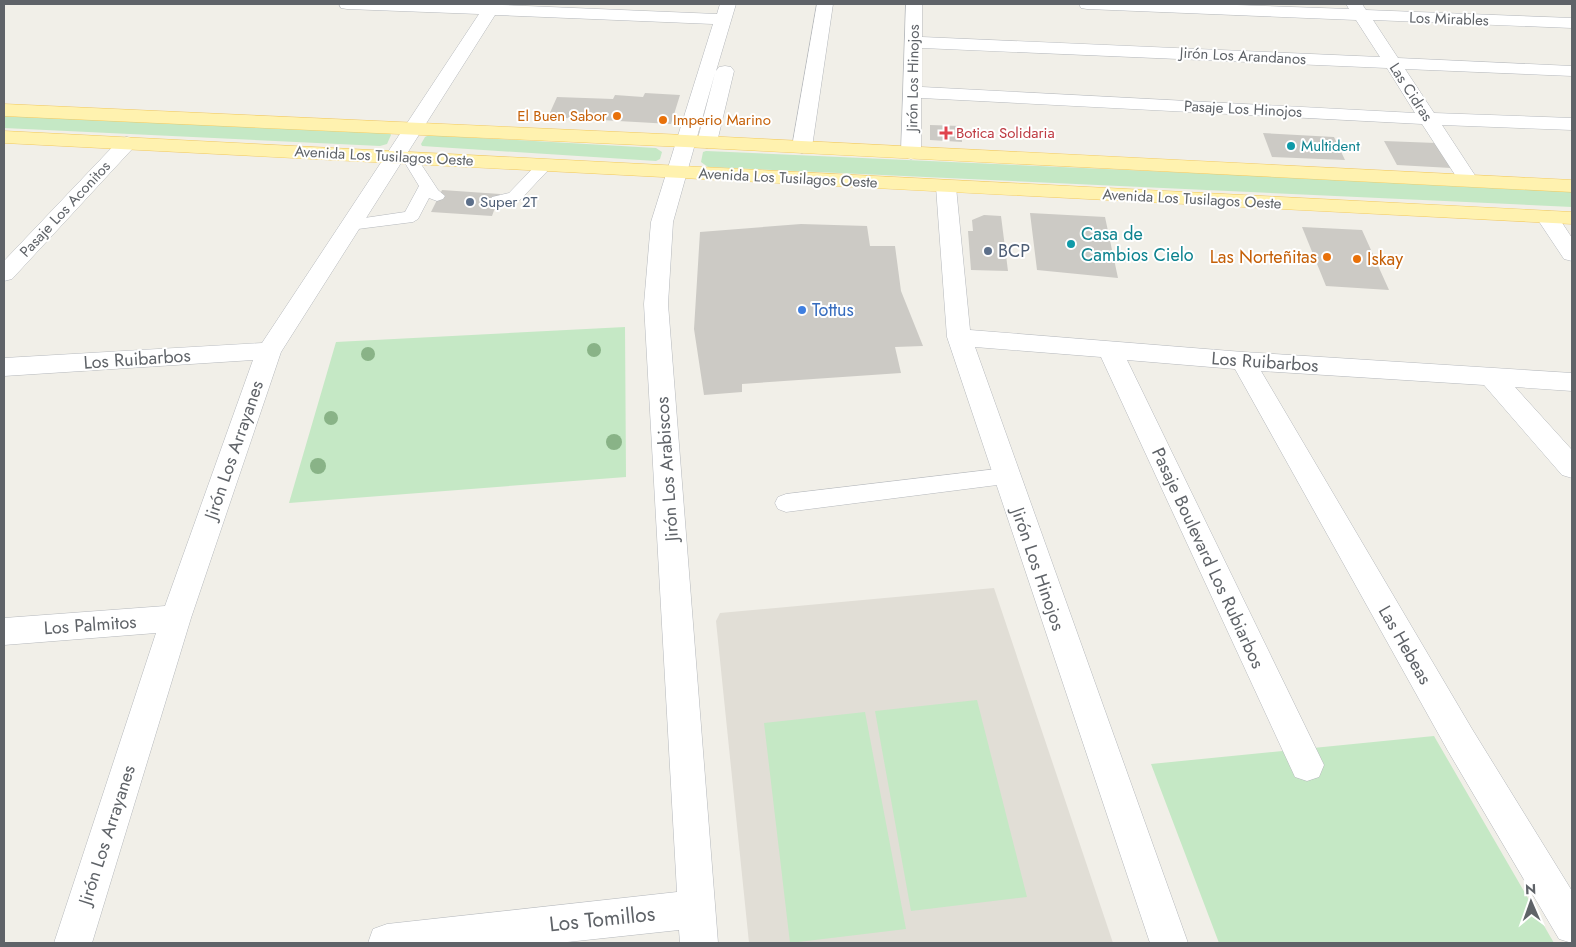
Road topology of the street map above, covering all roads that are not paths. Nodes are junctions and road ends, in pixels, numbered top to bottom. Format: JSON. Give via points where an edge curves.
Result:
{"nodes":[{"id":1,"x":347,"y":4,"type":"edge"},
{"id":2,"x":825,"y":4,"type":"edge"},
{"id":3,"x":914,"y":4,"type":"edge"},
{"id":4,"x":1087,"y":4,"type":"edge"},
{"id":5,"x":492,"y":7,"type":"edge"},
{"id":6,"x":731,"y":9,"type":"edge"},
{"id":7,"x":1358,"y":10,"type":"edge"},
{"id":8,"x":1572,"y":23,"type":"edge"},
{"id":9,"x":914,"y":42,"type":"junction"},
{"id":10,"x":1392,"y":63,"type":"junction"},
{"id":11,"x":1572,"y":71,"type":"edge"},
{"id":12,"x":914,"y":92,"type":"junction"},
{"id":13,"x":4,"y":110,"type":"edge"},
{"id":14,"x":1428,"y":119,"type":"junction"},
{"id":15,"x":1572,"y":124,"type":"edge"},
{"id":16,"x":414,"y":129,"type":"junction"},
{"id":17,"x":4,"y":137,"type":"edge"},
{"id":18,"x":696,"y":142,"type":"junction"},
{"id":19,"x":127,"y":143,"type":"junction"},
{"id":20,"x":802,"y":147,"type":"junction"},
{"id":21,"x":911,"y":153,"type":"junction"},
{"id":22,"x":402,"y":157,"type":"junction"},
{"id":23,"x":545,"y":165,"type":"junction"},
{"id":24,"x":676,"y":172,"type":"junction"},
{"id":25,"x":1468,"y":180,"type":"junction"},
{"id":26,"x":1572,"y":186,"type":"edge"},
{"id":27,"x":946,"y":187,"type":"junction"},
{"id":28,"x":498,"y":200,"type":"dead end"},
{"id":29,"x":1547,"y":217,"type":"junction"},
{"id":30,"x":1572,"y":218,"type":"edge"},
{"id":31,"x":350,"y":225,"type":"junction"},
{"id":32,"x":1572,"y":254,"type":"edge"},
{"id":33,"x":4,"y":274,"type":"edge"},
{"id":34,"x":959,"y":337,"type":"junction"},
{"id":35,"x":269,"y":351,"type":"junction"},
{"id":36,"x":1110,"y":351,"type":"junction"},
{"id":37,"x":1243,"y":361,"type":"junction"},
{"id":38,"x":4,"y":367,"type":"edge"},
{"id":39,"x":1491,"y":377,"type":"junction"},
{"id":40,"x":1572,"y":382,"type":"edge"},
{"id":41,"x":1572,"y":468,"type":"edge"},
{"id":42,"x":1005,"y":476,"type":"junction"},
{"id":43,"x":786,"y":503,"type":"dead end"},
{"id":44,"x":176,"y":618,"type":"junction"},
{"id":45,"x":4,"y":631,"type":"edge"},
{"id":46,"x":1307,"y":765,"type":"dead end"},
{"id":47,"x":698,"y":926,"type":"edge"},
{"id":48,"x":1572,"y":926,"type":"edge"},
{"id":49,"x":73,"y":943,"type":"edge"},
{"id":50,"x":387,"y":943,"type":"edge"},
{"id":51,"x":1169,"y":943,"type":"edge"}],
"edges":[{"from":1,"to":5,"type":"street"},
{"from":2,"to":20,"type":"street"},
{"from":3,"to":9,"type":"street","name":"Jirón Los Hinojos"},
{"from":4,"to":7,"type":"street","name":"Los Mirables"},
{"from":5,"to":6,"type":"street"},
{"from":5,"to":16,"type":"street","name":"Jirón Los Arrayanes"},
{"from":6,"to":18,"type":"street","name":"Jirón Los Arabiscos"},
{"from":7,"to":8,"type":"street","name":"Los Mirables"},
{"from":7,"to":10,"type":"street","name":"Las Cidras"},
{"from":9,"to":10,"type":"street","name":"Jirón Los Arandanos"},
{"from":9,"to":12,"type":"street","name":"Jirón Los Hinojos"},
{"from":10,"to":11,"type":"street","name":"Jirón Los Arandanos"},
{"from":10,"to":14,"type":"street","name":"Las Cidras"},
{"from":12,"to":14,"type":"street","name":"Pasaje Los Hinojos"},
{"from":12,"to":21,"type":"street","name":"Jirón Los Hinojos"},
{"from":13,"to":16,"type":"main road","name":"Avenida Los Tusilagos Oeste"},
{"from":14,"to":15,"type":"street","name":"Pasaje Los Hinojos"},
{"from":14,"to":25,"type":"street","name":"Las Cidras"},
{"from":16,"to":18,"type":"main road","name":"Avenida Los Tusilagos Oeste"},
{"from":16,"to":22,"type":"street","name":"Jirón Los Arrayanes"},
{"from":17,"to":19,"type":"main road","name":"Avenida Los Tusilagos Oeste"},
{"from":18,"to":20,"type":"main road","name":"Avenida Los Tusilagos Oeste"},
{"from":18,"to":24,"type":"street","name":"Jirón Los Arabiscos"},
{"from":19,"to":22,"type":"main road","name":"Avenida Los Tusilagos Oeste"},
{"from":19,"to":33,"type":"street","name":"Pasaje Los Aconitos"},
{"from":20,"to":21,"type":"main road","name":"Avenida Los Tusilagos Oeste"},
{"from":21,"to":25,"type":"main road","name":"Avenida Los Tusilagos Oeste"},
{"from":22,"to":23,"type":"main road","name":"Avenida Los Tusilagos Oeste"},
{"from":22,"to":31,"type":"street","name":"Jirón Los Arrayanes"},
{"from":22,"to":31,"type":"lane","via":[[433,191],[407,218]]},
{"from":23,"to":24,"type":"main road","name":"Avenida Los Tusilagos Oeste"},
{"from":23,"to":28,"type":"lane","via":[[514,197]]},
{"from":24,"to":27,"type":"main road","name":"Avenida Los Tusilagos Oeste"},
{"from":24,"to":47,"type":"street","name":"Jirón Los Arabiscos","via":[[662,222],[656,304]]},
{"from":25,"to":26,"type":"main road","name":"Avenida Los Tusilagos Oeste"},
{"from":27,"to":29,"type":"main road","name":"Avenida Los Tusilagos Oeste"},
{"from":27,"to":34,"type":"street","name":"Jirón Los Hinojos"},
{"from":29,"to":30,"type":"main road","name":"Avenida Los Tusilagos Oeste"},
{"from":29,"to":32,"type":"street"},
{"from":31,"to":35,"type":"street","name":"Jirón Los Arrayanes"},
{"from":34,"to":36,"type":"street","name":"Los Ruibarbos"},
{"from":34,"to":42,"type":"street","name":"Jirón Los Hinojos"},
{"from":35,"to":38,"type":"street","name":"Los Ruibarbos"},
{"from":35,"to":44,"type":"street","name":"Jirón Los Arrayanes"},
{"from":36,"to":37,"type":"street","name":"Los Ruibarbos"},
{"from":36,"to":46,"type":"street","name":"Pasaje Boulevard Los Rubiarbos"},
{"from":37,"to":39,"type":"street","name":"Los Ruibarbos"},
{"from":37,"to":48,"type":"street","name":"Las Hebeas","via":[[1460,740]]},
{"from":39,"to":40,"type":"street","name":"Los Ruibarbos"},
{"from":39,"to":41,"type":"street"},
{"from":42,"to":43,"type":"lane"},
{"from":42,"to":51,"type":"street","name":"Jirón Los Hinojos"},
{"from":44,"to":45,"type":"street","name":"Los Palmitos"},
{"from":44,"to":49,"type":"street","name":"Jirón Los Arrayanes"},
{"from":47,"to":50,"type":"street","name":"Los Tomillos"}]}
